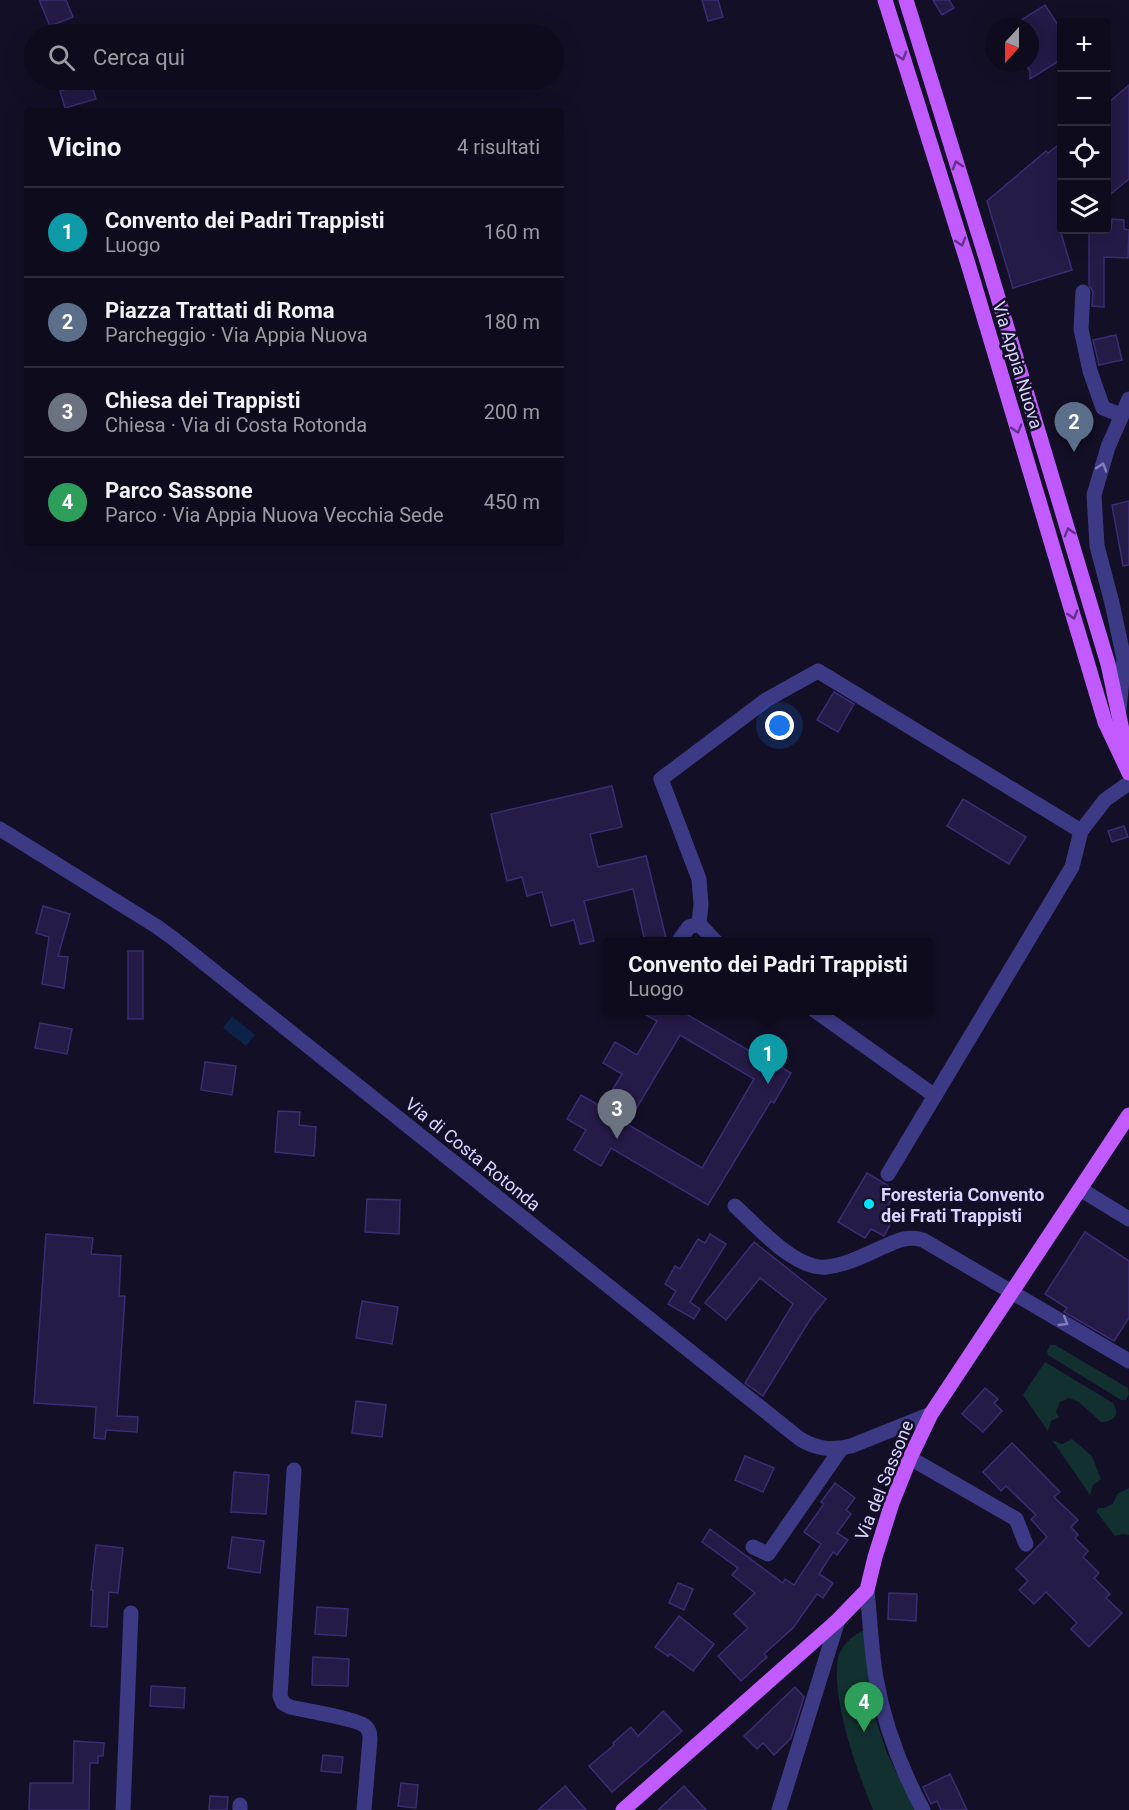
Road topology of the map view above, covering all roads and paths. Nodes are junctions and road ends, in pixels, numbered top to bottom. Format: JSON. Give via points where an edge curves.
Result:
{"nodes":[{"id":1,"x":885,"y":0,"type":"edge"},
{"id":2,"x":906,"y":0,"type":"edge"},
{"id":3,"x":1083,"y":291,"type":"dead end"},
{"id":4,"x":1129,"y":399,"type":"edge"},
{"id":5,"x":1121,"y":415,"type":"junction"},
{"id":6,"x":1119,"y":710,"type":"junction"},
{"id":7,"x":1129,"y":761,"type":"edge"},
{"id":8,"x":1129,"y":773,"type":"edge"},
{"id":9,"x":1129,"y":783,"type":"edge"},
{"id":10,"x":0,"y":829,"type":"edge"},
{"id":11,"x":1081,"y":831,"type":"junction"},
{"id":12,"x":7,"y":839,"type":"edge"},
{"id":13,"x":699,"y":924,"type":"junction"},
{"id":14,"x":682,"y":937,"type":"edge"},
{"id":15,"x":711,"y":937,"type":"edge"},
{"id":16,"x":820,"y":1015,"type":"edge"},
{"id":17,"x":935,"y":1096,"type":"junction"},
{"id":18,"x":1129,"y":1115,"type":"edge"},
{"id":19,"x":888,"y":1174,"type":"dead end"},
{"id":20,"x":1080,"y":1189,"type":"junction"},
{"id":21,"x":735,"y":1206,"type":"dead end"},
{"id":22,"x":1129,"y":1219,"type":"edge"},
{"id":23,"x":1013,"y":1292,"type":"junction"},
{"id":24,"x":1129,"y":1361,"type":"edge"},
{"id":25,"x":931,"y":1414,"type":"junction"},
{"id":26,"x":841,"y":1449,"type":"junction"},
{"id":27,"x":910,"y":1458,"type":"junction"},
{"id":28,"x":294,"y":1470,"type":"dead end"},
{"id":29,"x":1026,"y":1544,"type":"dead end"},
{"id":30,"x":753,"y":1547,"type":"dead end"},
{"id":31,"x":867,"y":1590,"type":"junction"},
{"id":32,"x":131,"y":1613,"type":"dead end"},
{"id":33,"x":838,"y":1620,"type":"junction"},
{"id":34,"x":123,"y":1810,"type":"edge"},
{"id":35,"x":364,"y":1810,"type":"edge"},
{"id":36,"x":623,"y":1810,"type":"edge"},
{"id":37,"x":779,"y":1810,"type":"edge"},
{"id":38,"x":923,"y":1810,"type":"edge"}],
"edges":[{"from":1,"to":8,"type":"main road","name":"Via Appia Nuova","one_way":true,"via":[[1105,722]]},
{"from":6,"to":2,"type":"main road","name":"Via Appia Nuova","one_way":true},
{"from":3,"to":5,"type":"street","via":[[1081,329],[1090,371],[1103,408]]},
{"from":4,"to":5,"type":"street"},
{"from":6,"to":5,"type":"street","one_way":true,"via":[[1124,659],[1097,546],[1094,495]]},
{"from":6,"to":7,"type":"main road","name":"Via Appia Nuova"},
{"from":9,"to":11,"type":"street","via":[[1105,800]]},
{"from":10,"to":12,"type":"street","name":"Via di Costa Rotonda"},
{"from":11,"to":13,"type":"street","via":[[818,672],[765,700],[662,779],[699,879]]},
{"from":11,"to":17,"type":"street","via":[[1072,867]]},
{"from":12,"to":26,"type":"street","name":"Via di Costa Rotonda","via":[[174,939],[793,1435],[815,1447]]},
{"from":13,"to":14,"type":"street","via":[[689,927]]},
{"from":13,"to":15,"type":"street"},
{"from":16,"to":17,"type":"street"},
{"from":17,"to":19,"type":"street"},
{"from":18,"to":20,"type":"main road","name":"Via del Sassone"},
{"from":20,"to":22,"type":"street"},
{"from":20,"to":23,"type":"main road","name":"Via del Sassone"},
{"from":21,"to":23,"type":"street","via":[[793,1258],[818,1268],[849,1262],[897,1240],[914,1237]]},
{"from":23,"to":24,"type":"street","one_way":true},
{"from":23,"to":25,"type":"main road","name":"Via del Sassone"},
{"from":25,"to":26,"type":"street","name":"Via di Costa Rotonda"},
{"from":25,"to":27,"type":"main road","name":"Via del Sassone"},
{"from":26,"to":30,"type":"street","via":[[768,1554]]},
{"from":27,"to":29,"type":"street","via":[[1016,1519]]},
{"from":27,"to":31,"type":"main road","name":"Via del Sassone","via":[[882,1529]]},
{"from":28,"to":35,"type":"street","via":[[280,1696],[290,1707],[366,1726],[370,1739]]},
{"from":31,"to":33,"type":"main road"},
{"from":31,"to":38,"type":"street","via":[[876,1678],[884,1712],[894,1746]]},
{"from":32,"to":34,"type":"street"},
{"from":33,"to":36,"type":"main road"},
{"from":33,"to":37,"type":"street"}]}
